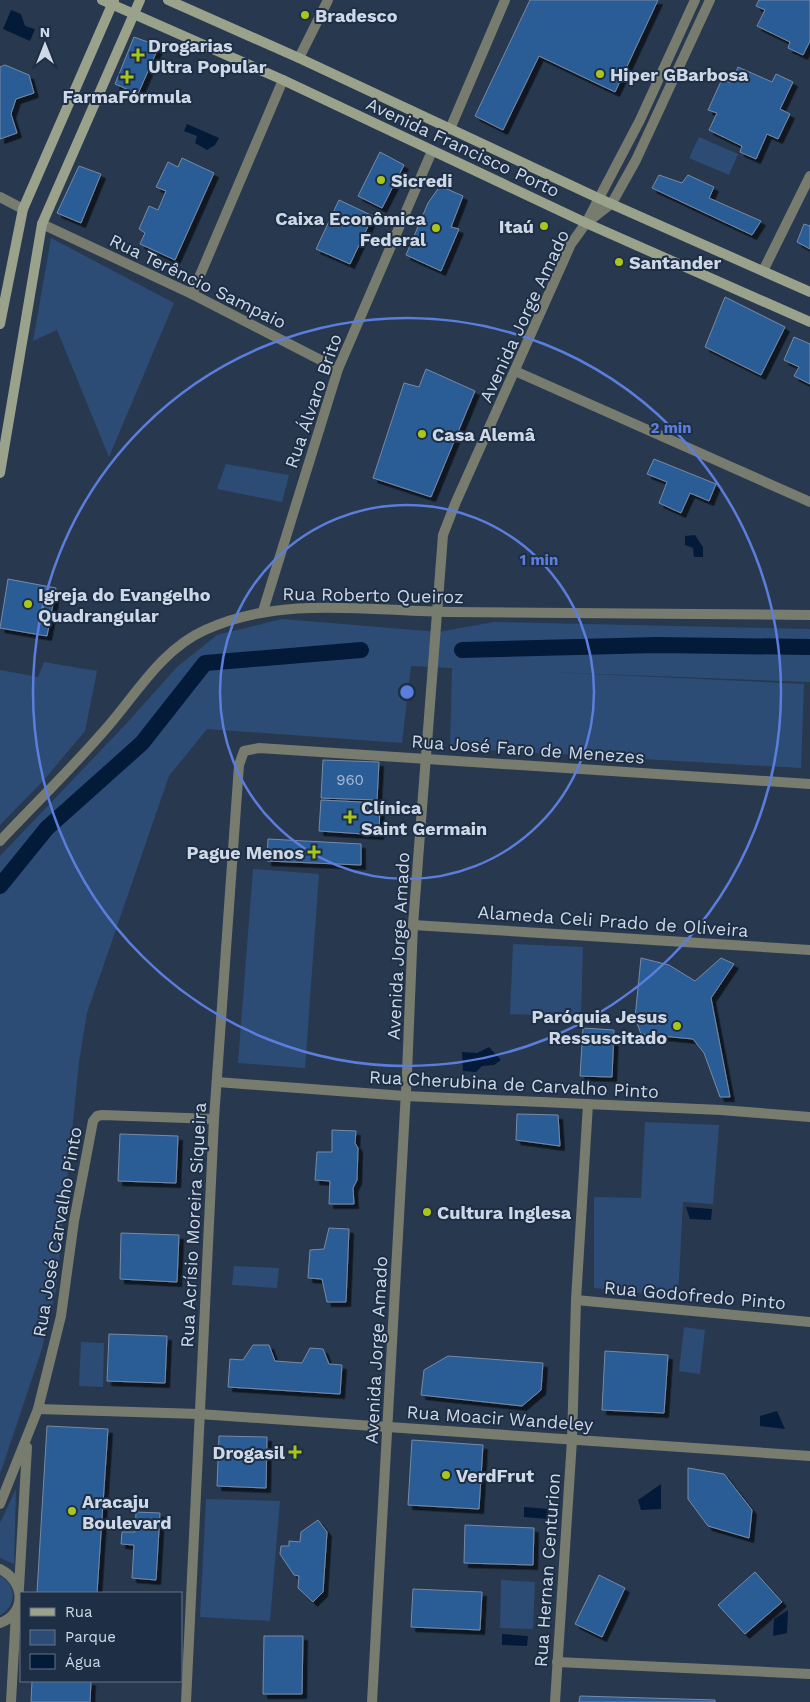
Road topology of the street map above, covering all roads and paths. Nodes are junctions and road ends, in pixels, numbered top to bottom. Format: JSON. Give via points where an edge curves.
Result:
{"nodes":[{"id":1,"x":140,"y":0,"type":"edge"},
{"id":2,"x":168,"y":0,"type":"edge"},
{"id":3,"x":328,"y":0,"type":"edge"},
{"id":4,"x":505,"y":0,"type":"edge"},
{"id":5,"x":695,"y":0,"type":"edge"},
{"id":6,"x":710,"y":0,"type":"edge"},
{"id":7,"x":109,"y":1,"type":"edge"},
{"id":8,"x":134,"y":15,"type":"junction"},
{"id":9,"x":299,"y":58,"type":"junction"},
{"id":10,"x":283,"y":80,"type":"junction"},
{"id":11,"x":450,"y":129,"type":"junction"},
{"id":12,"x":432,"y":151,"type":"junction"},
{"id":13,"x":810,"y":176,"type":"edge"},
{"id":14,"x":0,"y":197,"type":"edge"},
{"id":15,"x":598,"y":198,"type":"junction"},
{"id":16,"x":612,"y":203,"type":"junction"},
{"id":17,"x":23,"y":209,"type":"junction"},
{"id":18,"x":586,"y":223,"type":"junction"},
{"id":19,"x":42,"y":224,"type":"junction"},
{"id":20,"x":763,"y":271,"type":"junction"},
{"id":21,"x":810,"y":292,"type":"edge"},
{"id":22,"x":192,"y":294,"type":"junction"},
{"id":23,"x":810,"y":322,"type":"edge"},
{"id":24,"x":0,"y":324,"type":"edge"},
{"id":25,"x":338,"y":369,"type":"junction"},
{"id":26,"x":515,"y":371,"type":"junction"},
{"id":27,"x":0,"y":473,"type":"edge"},
{"id":28,"x":810,"y":502,"type":"edge"},
{"id":29,"x":262,"y":611,"type":"junction"},
{"id":30,"x":436,"y":612,"type":"junction"},
{"id":31,"x":810,"y":615,"type":"edge"},
{"id":32,"x":244,"y":751,"type":"joint"},
{"id":33,"x":426,"y":758,"type":"junction"},
{"id":34,"x":810,"y":784,"type":"edge"},
{"id":35,"x":0,"y":841,"type":"edge"},
{"id":36,"x":413,"y":925,"type":"junction"},
{"id":37,"x":810,"y":950,"type":"edge"},
{"id":38,"x":217,"y":1082,"type":"junction"},
{"id":39,"x":405,"y":1096,"type":"junction"},
{"id":40,"x":588,"y":1104,"type":"junction"},
{"id":41,"x":810,"y":1117,"type":"edge"},
{"id":42,"x":214,"y":1119,"type":"junction"},
{"id":43,"x":576,"y":1300,"type":"junction"},
{"id":44,"x":810,"y":1322,"type":"edge"},
{"id":45,"x":38,"y":1409,"type":"junction"},
{"id":46,"x":199,"y":1414,"type":"junction"},
{"id":47,"x":388,"y":1426,"type":"junction"},
{"id":48,"x":27,"y":1438,"type":"junction"},
{"id":49,"x":572,"y":1440,"type":"junction"},
{"id":50,"x":810,"y":1456,"type":"edge"},
{"id":51,"x":0,"y":1504,"type":"edge"},
{"id":52,"x":0,"y":1569,"type":"edge"},
{"id":53,"x":19,"y":1588,"type":"junction"},
{"id":54,"x":16,"y":1612,"type":"junction"},
{"id":55,"x":0,"y":1623,"type":"edge"},
{"id":56,"x":557,"y":1662,"type":"junction"},
{"id":57,"x":810,"y":1674,"type":"edge"},
{"id":58,"x":11,"y":1702,"type":"edge"},
{"id":59,"x":186,"y":1702,"type":"edge"},
{"id":60,"x":372,"y":1702,"type":"edge"},
{"id":61,"x":555,"y":1702,"type":"edge"}],
"edges":[{"from":1,"to":8,"type":"main road"},
{"from":2,"to":9,"type":"main road","name":"Avenida Francisco Porto"},
{"from":3,"to":9,"type":"street"},
{"from":4,"to":11,"type":"street"},
{"from":5,"to":15,"type":"street","via":[[642,115]]},
{"from":6,"to":16,"type":"street","via":[[636,160]]},
{"from":7,"to":8,"type":"main road","name":"Avenida Francisco Porto"},
{"from":7,"to":17,"type":"main road"},
{"from":8,"to":10,"type":"main road","name":"Avenida Francisco Porto"},
{"from":8,"to":19,"type":"main road"},
{"from":9,"to":11,"type":"main road","name":"Avenida Francisco Porto"},
{"from":10,"to":12,"type":"main road","name":"Avenida Francisco Porto"},
{"from":10,"to":22,"type":"street"},
{"from":11,"to":15,"type":"main road","name":"Avenida Francisco Porto"},
{"from":12,"to":18,"type":"main road","name":"Avenida Francisco Porto"},
{"from":12,"to":25,"type":"street","name":"Rua Álvaro Brito"},
{"from":13,"to":20,"type":"street"},
{"from":14,"to":17,"type":"street"},
{"from":15,"to":16,"type":"main road","name":"Avenida Francisco Porto"},
{"from":15,"to":18,"type":"street"},
{"from":16,"to":18,"type":"street"},
{"from":16,"to":20,"type":"main road","name":"Avenida Francisco Porto"},
{"from":17,"to":24,"type":"main road"},
{"from":18,"to":23,"type":"main road","name":"Avenida Francisco Porto"},
{"from":18,"to":26,"type":"street","name":"Avenida Jorge Amado","via":[[571,244]]},
{"from":19,"to":22,"type":"street","name":"Rua Terêncio Sampaio"},
{"from":19,"to":27,"type":"main road"},
{"from":20,"to":21,"type":"main road","name":"Avenida Francisco Porto"},
{"from":22,"to":25,"type":"street","name":"Rua Terêncio Sampaio"},
{"from":25,"to":29,"type":"street","name":"Rua Álvaro Brito"},
{"from":26,"to":28,"type":"street"},
{"from":26,"to":30,"type":"street","name":"Avenida Jorge Amado","via":[[443,535]]},
{"from":29,"to":30,"type":"street","name":"Rua Roberto Queiroz","via":[[295,608]]},
{"from":29,"to":35,"type":"street","name":"Rua Roberto Queiroz","via":[[204,630],[181,645],[156,668],[104,732]]},
{"from":30,"to":31,"type":"street","name":"Rua Roberto Queiroz"},
{"from":30,"to":33,"type":"street","name":"Avenida Jorge Amado"},
{"from":32,"to":33,"type":"street","name":"Rua José Faro de Menezes","via":[[259,748]]},
{"from":32,"to":38,"type":"street","name":"Rua Acrísio Moreira Siqueira","via":[[239,765]]},
{"from":33,"to":34,"type":"street","name":"Rua José Faro de Menezes"},
{"from":33,"to":36,"type":"street","name":"Avenida Jorge Amado"},
{"from":36,"to":37,"type":"street","name":"Alameda Celi Prado de Oliveira"},
{"from":36,"to":39,"type":"street","name":"Avenida Jorge Amado"},
{"from":38,"to":39,"type":"street","name":"Rua Cherubina de Carvalho Pinto"},
{"from":38,"to":42,"type":"street","name":"Rua Acrísio Moreira Siqueira"},
{"from":39,"to":40,"type":"street","name":"Rua Cherubina de Carvalho Pinto"},
{"from":39,"to":47,"type":"street","name":"Avenida Jorge Amado"},
{"from":40,"to":41,"type":"street","name":"Rua Cherubina de Carvalho Pinto"},
{"from":40,"to":43,"type":"street","name":"Rua Hernan Centurion"},
{"from":42,"to":45,"type":"street","name":"Rua José Carvalho Pinto","via":[[102,1115],[93,1121],[74,1221],[61,1316]]},
{"from":42,"to":46,"type":"street","name":"Rua Acrísio Moreira Siqueira"},
{"from":43,"to":44,"type":"street","name":"Rua Godofredo Pinto"},
{"from":43,"to":49,"type":"street","name":"Rua Hernan Centurion"},
{"from":45,"to":46,"type":"street","name":"Rua Moacir Wandeley"},
{"from":45,"to":48,"type":"street","name":"Rua José Carvalho Pinto"},
{"from":46,"to":47,"type":"street","name":"Rua Moacir Wandeley"},
{"from":46,"to":59,"type":"street","name":"Rua Acrísio Moreira Siqueira"},
{"from":47,"to":49,"type":"street","name":"Rua Moacir Wandeley"},
{"from":47,"to":60,"type":"street","name":"Avenida Jorge Amado"},
{"from":48,"to":51,"type":"street","name":"Rua José Carvalho Pinto"},
{"from":48,"to":53,"type":"street","name":"Rua José Carvalho Pinto"},
{"from":49,"to":50,"type":"street","name":"Rua Moacir Wandeley"},
{"from":49,"to":56,"type":"street","name":"Rua Hernan Centurion"},
{"from":52,"to":53,"type":"street","via":[[8,1573]]},
{"from":53,"to":54,"type":"street","name":"Rua José Carvalho Pinto"},
{"from":54,"to":55,"type":"street"},
{"from":54,"to":58,"type":"street"},
{"from":56,"to":57,"type":"street"},
{"from":56,"to":61,"type":"street","name":"Rua Hernan Centurion"}]}
